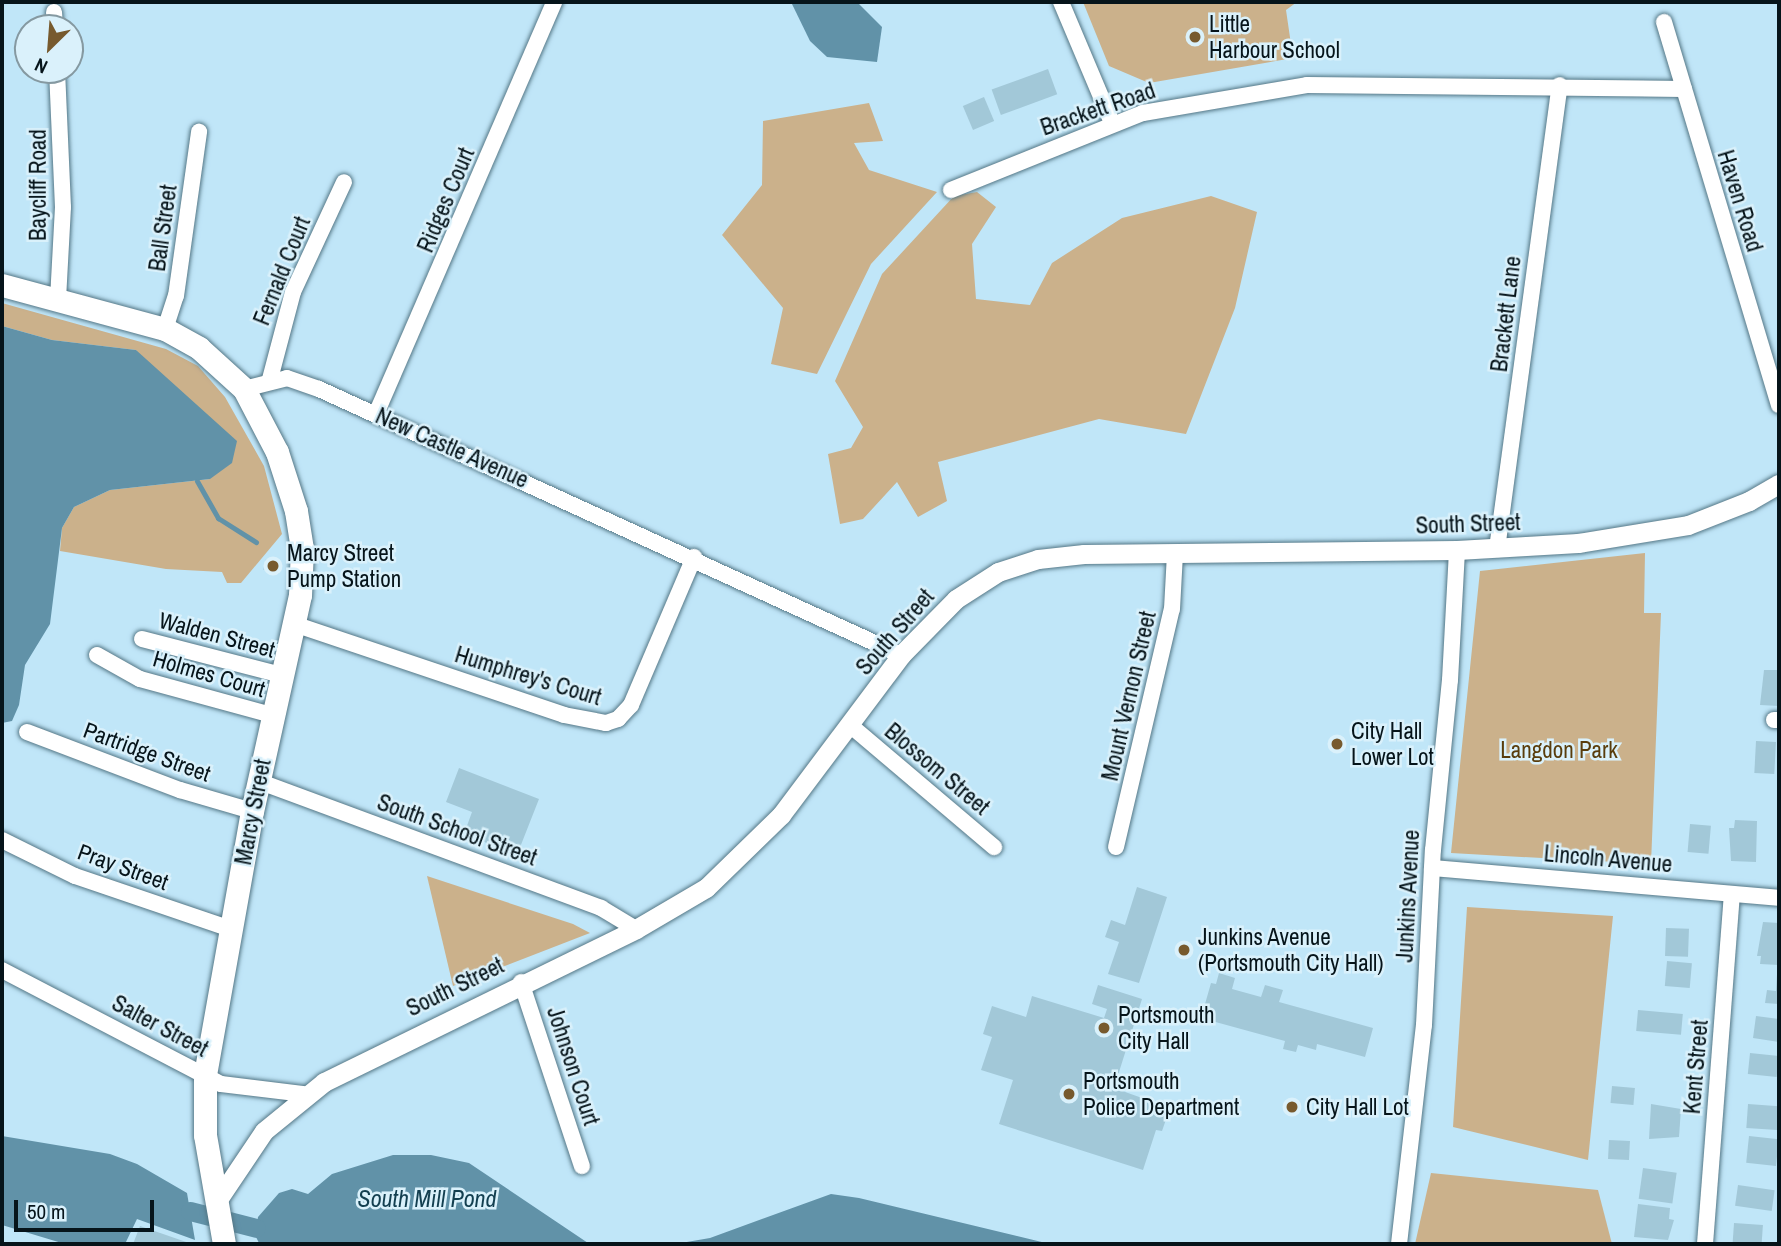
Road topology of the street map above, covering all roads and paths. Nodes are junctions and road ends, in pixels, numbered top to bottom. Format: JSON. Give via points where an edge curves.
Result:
{"nodes":[{"id":1,"x":554,"y":2,"type":"edge"},
{"id":2,"x":1061,"y":2,"type":"edge"},
{"id":3,"x":1664,"y":22,"type":"dead end"},
{"id":4,"x":59,"y":84,"type":"edge"},
{"id":5,"x":1560,"y":85,"type":"junction"},
{"id":6,"x":1684,"y":89,"type":"junction"},
{"id":7,"x":1112,"y":123,"type":"junction"},
{"id":8,"x":199,"y":132,"type":"dead end"},
{"id":9,"x":344,"y":181,"type":"dead end"},
{"id":10,"x":951,"y":190,"type":"dead end"},
{"id":11,"x":2,"y":285,"type":"edge"},
{"id":12,"x":58,"y":300,"type":"junction"},
{"id":13,"x":165,"y":329,"type":"junction"},
{"id":14,"x":270,"y":379,"type":"junction"},
{"id":15,"x":244,"y":389,"type":"junction"},
{"id":16,"x":1779,"y":405,"type":"edge"},
{"id":17,"x":376,"y":414,"type":"junction"},
{"id":18,"x":1779,"y":484,"type":"edge"},
{"id":19,"x":1497,"y":549,"type":"junction"},
{"id":20,"x":1457,"y":550,"type":"junction"},
{"id":21,"x":1175,"y":553,"type":"junction"},
{"id":22,"x":694,"y":557,"type":"junction"},
{"id":23,"x":293,"y":624,"type":"junction"},
{"id":24,"x":142,"y":639,"type":"dead end"},
{"id":25,"x":97,"y":654,"type":"dead end"},
{"id":26,"x":901,"y":655,"type":"junction"},
{"id":27,"x":281,"y":675,"type":"junction"},
{"id":28,"x":272,"y":715,"type":"junction"},
{"id":29,"x":850,"y":725,"type":"junction"},
{"id":30,"x":27,"y":732,"type":"dead end"},
{"id":31,"x":258,"y":782,"type":"junction"},
{"id":32,"x":253,"y":811,"type":"junction"},
{"id":33,"x":2,"y":841,"type":"edge"},
{"id":34,"x":994,"y":847,"type":"dead end"},
{"id":35,"x":1116,"y":847,"type":"dead end"},
{"id":36,"x":1432,"y":868,"type":"junction"},
{"id":37,"x":1732,"y":894,"type":"junction"},
{"id":38,"x":1779,"y":898,"type":"edge"},
{"id":39,"x":231,"y":929,"type":"junction"},
{"id":40,"x":636,"y":929,"type":"junction"},
{"id":41,"x":2,"y":970,"type":"edge"},
{"id":42,"x":521,"y":982,"type":"junction"},
{"id":43,"x":205,"y":1075,"type":"junction"},
{"id":44,"x":304,"y":1094,"type":"junction"},
{"id":45,"x":582,"y":1166,"type":"dead end"},
{"id":46,"x":220,"y":1221,"type":"edge"},
{"id":47,"x":1399,"y":1244,"type":"edge"},
{"id":48,"x":1705,"y":1244,"type":"edge"}],
"edges":[{"from":1,"to":17,"type":"street","name":"Ridges Court"},
{"from":2,"to":7,"type":"street"},
{"from":3,"to":6,"type":"street","name":"Haven Road"},
{"from":4,"to":12,"type":"street","name":"Baycliff Road","via":[[63,206]]},
{"from":5,"to":6,"type":"street"},
{"from":5,"to":7,"type":"street","name":"Brackett Road","via":[[1307,85],[1143,113]]},
{"from":5,"to":19,"type":"street","name":"Brackett Lane"},
{"from":6,"to":16,"type":"street","name":"Haven Road"},
{"from":7,"to":10,"type":"street","name":"Brackett Road"},
{"from":8,"to":13,"type":"street","name":"Ball Street","via":[[176,296]]},
{"from":9,"to":14,"type":"street","name":"Fernald Court","via":[[293,292]]},
{"from":11,"to":12,"type":"main road"},
{"from":12,"to":13,"type":"main road"},
{"from":13,"to":15,"type":"main road","via":[[199,348]]},
{"from":14,"to":15,"type":"street","name":"New Castle Avenue"},
{"from":14,"to":17,"type":"street","name":"New Castle Avenue","via":[[299,381]]},
{"from":15,"to":23,"type":"main road","name":"Marcy Street","via":[[277,452],[296,511],[303,573]]},
{"from":17,"to":22,"type":"street","name":"New Castle Avenue"},
{"from":18,"to":19,"type":"street","name":"South Street","via":[[1737,506],[1644,535]]},
{"from":19,"to":20,"type":"street","name":"South Street"},
{"from":20,"to":21,"type":"street","name":"South Street"},
{"from":20,"to":36,"type":"street","name":"Junkins Avenue"},
{"from":21,"to":26,"type":"street","name":"South Street","via":[[1063,555],[1017,564],[957,599]]},
{"from":21,"to":35,"type":"street","name":"Mount Vernon Street","via":[[1172,609]]},
{"from":22,"to":23,"type":"street","name":"Humphrey's Court","via":[[631,705],[618,719],[606,723],[564,715]]},
{"from":22,"to":26,"type":"street","name":"New Castle Avenue"},
{"from":23,"to":27,"type":"main road","name":"Marcy Street"},
{"from":24,"to":27,"type":"street","name":"Walden Street"},
{"from":25,"to":28,"type":"street","name":"Holmes Court","via":[[140,680]]},
{"from":26,"to":29,"type":"street","name":"South Street"},
{"from":27,"to":28,"type":"main road","name":"Marcy Street"},
{"from":28,"to":31,"type":"main road","name":"Marcy Street"},
{"from":29,"to":34,"type":"street","name":"Blossom Street"},
{"from":29,"to":40,"type":"street","name":"South Street","via":[[781,815],[727,870],[678,907]]},
{"from":30,"to":32,"type":"street","name":"Partridge Street","via":[[180,790]]},
{"from":31,"to":32,"type":"main road","name":"Marcy Street"},
{"from":31,"to":40,"type":"street","name":"South School Street","via":[[601,908]]},
{"from":32,"to":39,"type":"main road","name":"Marcy Street"},
{"from":33,"to":39,"type":"street","name":"Pray Street","via":[[75,876]]},
{"from":36,"to":37,"type":"street","name":"Lincoln Avenue"},
{"from":36,"to":47,"type":"street","name":"Junkins Avenue","via":[[1424,1025]]},
{"from":37,"to":38,"type":"street","name":"Lincoln Avenue"},
{"from":37,"to":48,"type":"street","name":"Kent Street"},
{"from":39,"to":43,"type":"main road","name":"Marcy Street"},
{"from":40,"to":42,"type":"street","name":"South Street"},
{"from":41,"to":43,"type":"street","name":"Salter Street"},
{"from":42,"to":44,"type":"street","name":"South Street"},
{"from":42,"to":45,"type":"street","name":"Johnson Court"},
{"from":43,"to":44,"type":"street","name":"Salter Street","via":[[240,1088]]},
{"from":43,"to":46,"type":"main road","name":"Marcy Street","via":[[205,1135]]},
{"from":44,"to":46,"type":"street","name":"South Street","via":[[264,1132]]}]}
